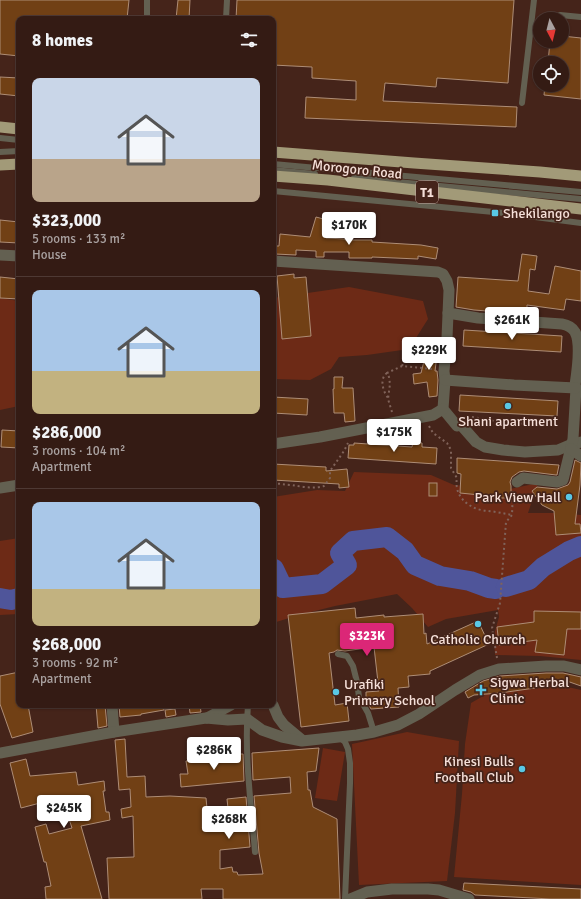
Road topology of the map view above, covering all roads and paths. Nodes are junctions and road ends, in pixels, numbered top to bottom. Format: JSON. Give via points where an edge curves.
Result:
{"nodes":[{"id":1,"x":147,"y":0,"type":"edge"},
{"id":2,"x":227,"y":0,"type":"edge"},
{"id":3,"x":534,"y":0,"type":"edge"},
{"id":4,"x":147,"y":16,"type":"edge"},
{"id":5,"x":226,"y":16,"type":"edge"},
{"id":6,"x":569,"y":16,"type":"edge"},
{"id":7,"x":581,"y":18,"type":"edge"},
{"id":8,"x":522,"y":103,"type":"dead end"},
{"id":9,"x":0,"y":127,"type":"edge"},
{"id":10,"x":16,"y":129,"type":"edge"},
{"id":11,"x":0,"y":138,"type":"edge"},
{"id":12,"x":16,"y":140,"type":"edge"},
{"id":13,"x":16,"y":151,"type":"edge"},
{"id":14,"x":0,"y":152,"type":"edge"},
{"id":15,"x":276,"y":152,"type":"edge"},
{"id":16,"x":16,"y":164,"type":"edge"},
{"id":17,"x":276,"y":164,"type":"edge"},
{"id":18,"x":0,"y":165,"type":"edge"},
{"id":19,"x":276,"y":170,"type":"edge"},
{"id":20,"x":276,"y":176,"type":"edge"},
{"id":21,"x":581,"y":176,"type":"edge"},
{"id":22,"x":276,"y":191,"type":"edge"},
{"id":23,"x":581,"y":192,"type":"edge"},
{"id":24,"x":581,"y":199,"type":"edge"},
{"id":25,"x":517,"y":202,"type":"junction"},
{"id":26,"x":581,"y":209,"type":"edge"},
{"id":27,"x":518,"y":215,"type":"junction"},
{"id":28,"x":581,"y":222,"type":"edge"},
{"id":29,"x":0,"y":255,"type":"edge"},
{"id":30,"x":16,"y":256,"type":"edge"},
{"id":31,"x":276,"y":261,"type":"edge"},
{"id":32,"x":448,"y":313,"type":"junction"},
{"id":33,"x":447,"y":338,"type":"junction"},
{"id":34,"x":580,"y":348,"type":"edge"},
{"id":35,"x":402,"y":366,"type":"junction"},
{"id":36,"x":387,"y":373,"type":"junction"},
{"id":37,"x":444,"y":376,"type":"junction"},
{"id":38,"x":576,"y":388,"type":"junction"},
{"id":39,"x":388,"y":399,"type":"junction"},
{"id":40,"x":438,"y":412,"type":"junction"},
{"id":41,"x":396,"y":422,"type":"junction"},
{"id":42,"x":538,"y":424,"type":"dead end"},
{"id":43,"x":457,"y":426,"type":"junction"},
{"id":44,"x":357,"y":429,"type":"junction"},
{"id":45,"x":276,"y":443,"type":"edge"},
{"id":46,"x":575,"y":445,"type":"edge"},
{"id":47,"x":581,"y":456,"type":"edge"},
{"id":48,"x":517,"y":482,"type":"joint"},
{"id":49,"x":276,"y":483,"type":"edge"},
{"id":50,"x":16,"y":485,"type":"edge"},
{"id":51,"x":0,"y":488,"type":"edge"},
{"id":52,"x":512,"y":515,"type":"junction"},
{"id":53,"x":338,"y":654,"type":"dead end"},
{"id":54,"x":499,"y":669,"type":"junction"},
{"id":55,"x":581,"y":670,"type":"edge"},
{"id":56,"x":112,"y":708,"type":"edge"},
{"id":57,"x":225,"y":708,"type":"edge"},
{"id":58,"x":248,"y":708,"type":"edge"},
{"id":59,"x":274,"y":708,"type":"edge"},
{"id":60,"x":206,"y":718,"type":"junction"},
{"id":61,"x":247,"y":719,"type":"junction"},
{"id":62,"x":114,"y":732,"type":"junction"},
{"id":63,"x":374,"y":732,"type":"junction"},
{"id":64,"x":339,"y":737,"type":"junction"},
{"id":65,"x":302,"y":741,"type":"junction"},
{"id":66,"x":0,"y":753,"type":"edge"},
{"id":67,"x":255,"y":852,"type":"dead end"},
{"id":68,"x":345,"y":899,"type":"edge"},
{"id":69,"x":350,"y":899,"type":"edge"},
{"id":70,"x":469,"y":899,"type":"edge"}],
"edges":[{"from":1,"to":4,"type":"lane"},
{"from":2,"to":5,"type":"lane"},
{"from":3,"to":8,"type":"lane"},
{"from":6,"to":7,"type":"lane"},
{"from":9,"to":10,"type":"highway"},
{"from":11,"to":12,"type":"lane"},
{"from":13,"to":14,"type":"lane"},
{"from":15,"to":21,"type":"highway","name":"Morogoro Road","number":"T1"},
{"from":16,"to":18,"type":"highway"},
{"from":17,"to":23,"type":"lane","name":"Morogoro Road"},
{"from":19,"to":24,"type":"lane","name":"Morogoro Road"},
{"from":20,"to":25,"type":"highway","name":"Morogoro Road","number":"T1"},
{"from":22,"to":27,"type":"lane"},
{"from":25,"to":26,"type":"highway","name":"Morogoro Road","number":"T1"},
{"from":25,"to":27,"type":"lane"},
{"from":27,"to":28,"type":"lane"},
{"from":29,"to":30,"type":"street"},
{"from":31,"to":32,"type":"street","via":[[438,272],[443,274],[446,281]]},
{"from":32,"to":33,"type":"street"},
{"from":32,"to":34,"type":"street","via":[[568,325],[575,332]]},
{"from":33,"to":35,"type":"path","via":[[425,339],[406,357]]},
{"from":33,"to":37,"type":"street"},
{"from":34,"to":38,"type":"street"},
{"from":35,"to":36,"type":"path"},
{"from":35,"to":37,"type":"path"},
{"from":36,"to":39,"type":"path","via":[[390,384]]},
{"from":36,"to":39,"type":"path","via":[[382,379]]},
{"from":37,"to":38,"type":"street","via":[[514,385]]},
{"from":37,"to":40,"type":"street"},
{"from":38,"to":46,"type":"street","via":[[573,439]]},
{"from":39,"to":41,"type":"path"},
{"from":40,"to":41,"type":"street"},
{"from":40,"to":43,"type":"street"},
{"from":40,"to":52,"type":"path","via":[[429,426],[451,450],[451,468],[457,478],[458,495],[470,506]]},
{"from":41,"to":44,"type":"street"},
{"from":42,"to":43,"type":"path","via":[[505,423],[467,416],[458,418]]},
{"from":43,"to":46,"type":"street","via":[[461,425],[476,442],[485,447],[503,450],[545,451]]},
{"from":44,"to":45,"type":"street"},
{"from":44,"to":49,"type":"path","via":[[349,437],[347,446],[330,471],[330,478],[324,486],[314,488]]},
{"from":46,"to":47,"type":"street"},
{"from":46,"to":48,"type":"street","via":[[563,480],[557,482],[523,478]]},
{"from":48,"to":52,"type":"path","via":[[513,487]]},
{"from":50,"to":51,"type":"street"},
{"from":52,"to":54,"type":"path","via":[[506,522],[500,603],[492,628]]},
{"from":53,"to":63,"type":"lane","via":[[347,656],[353,666],[359,697]]},
{"from":54,"to":55,"type":"street","via":[[564,666]]},
{"from":54,"to":63,"type":"street","via":[[461,686],[398,726]]},
{"from":56,"to":62,"type":"street"},
{"from":57,"to":60,"type":"street"},
{"from":58,"to":61,"type":"lane"},
{"from":59,"to":65,"type":"street","via":[[284,725]]},
{"from":60,"to":61,"type":"street"},
{"from":60,"to":62,"type":"street"},
{"from":61,"to":65,"type":"street","via":[[262,730]]},
{"from":61,"to":67,"type":"lane","via":[[248,769]]},
{"from":62,"to":66,"type":"street"},
{"from":63,"to":64,"type":"street"},
{"from":64,"to":65,"type":"street"},
{"from":64,"to":68,"type":"lane","via":[[348,749],[350,763]]},
{"from":69,"to":70,"type":"street","via":[[367,892],[428,889]]}]}
